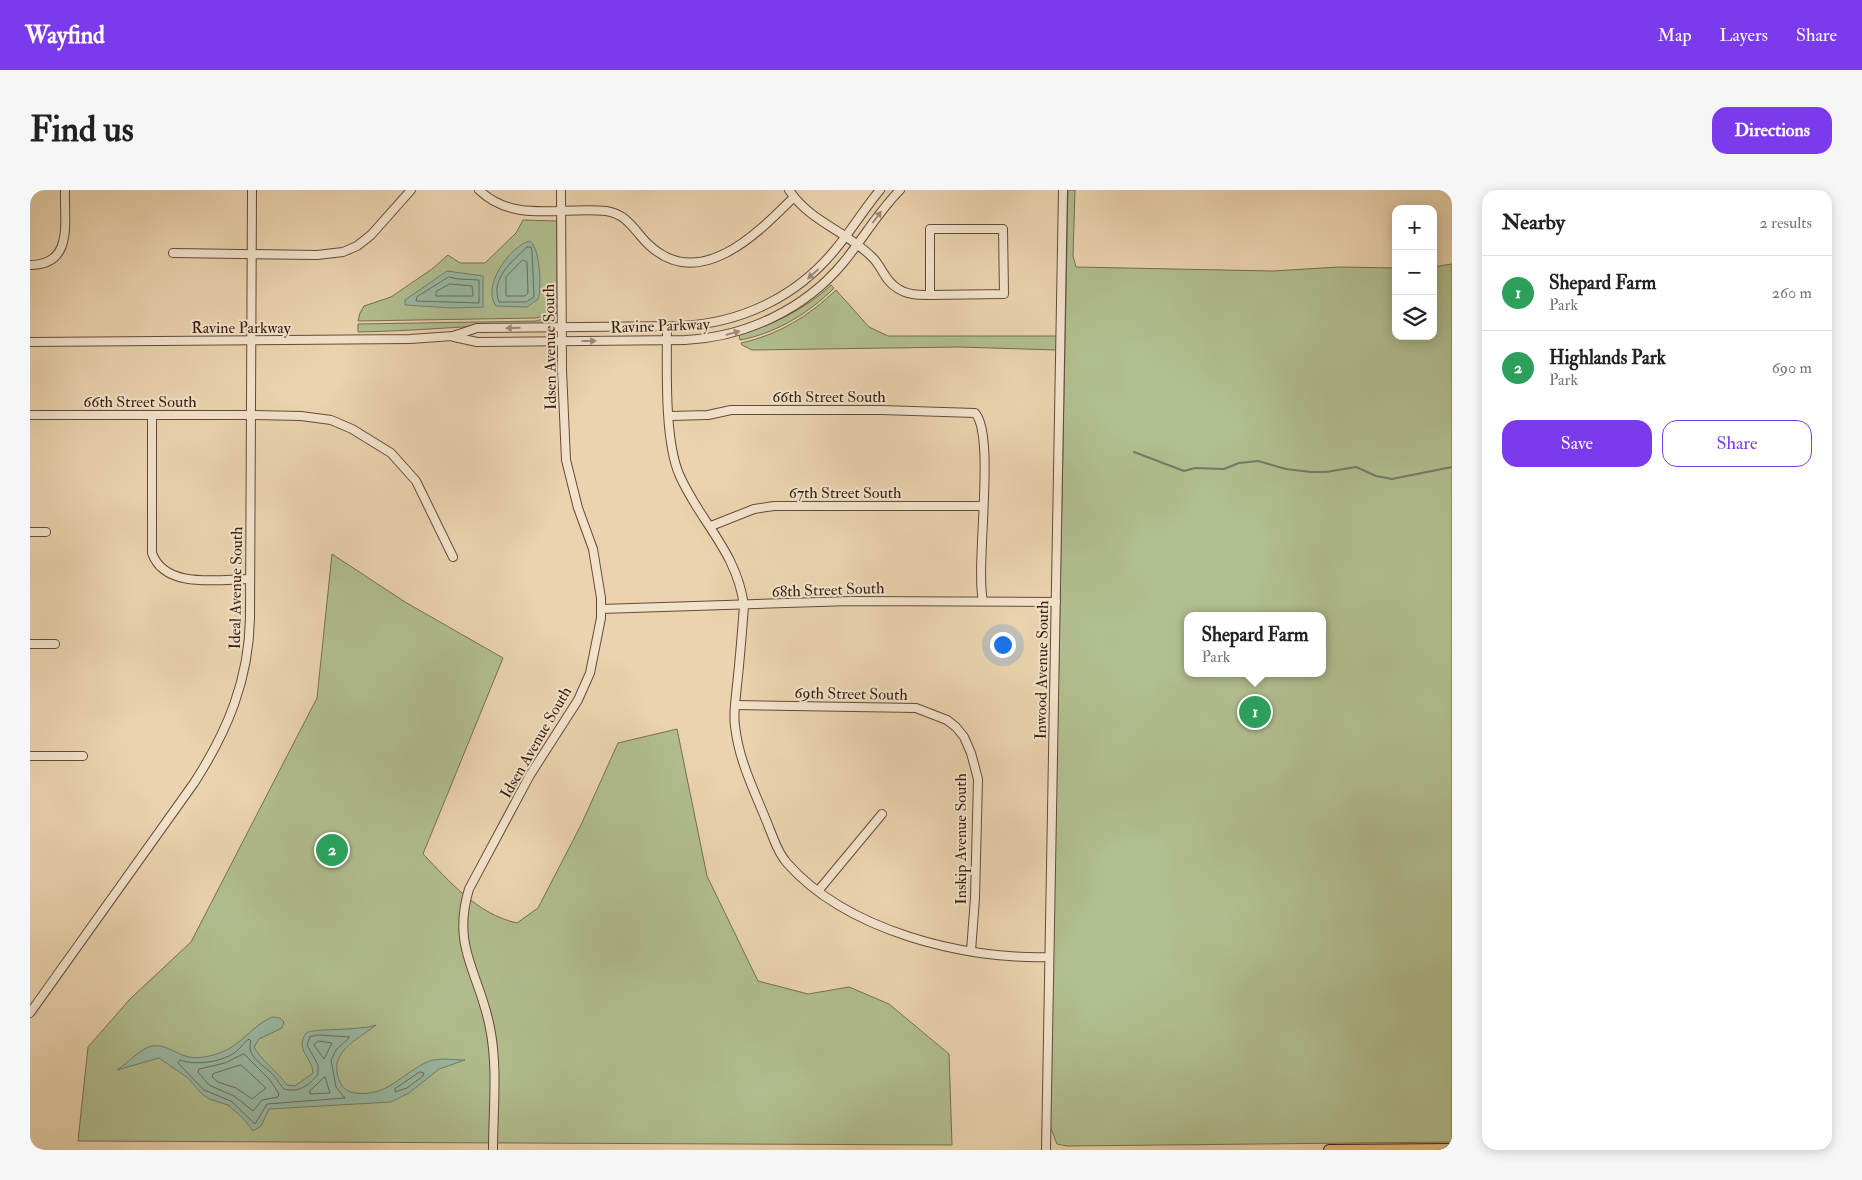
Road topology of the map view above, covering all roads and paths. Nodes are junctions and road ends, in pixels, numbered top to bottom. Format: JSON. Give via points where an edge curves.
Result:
{"nodes":[{"id":1,"x":65,"y":190,"type":"edge"},
{"id":2,"x":252,"y":190,"type":"edge"},
{"id":3,"x":411,"y":190,"type":"edge"},
{"id":4,"x":479,"y":190,"type":"edge"},
{"id":5,"x":561,"y":190,"type":"edge"},
{"id":6,"x":788,"y":190,"type":"edge"},
{"id":7,"x":880,"y":190,"type":"edge"},
{"id":8,"x":900,"y":190,"type":"edge"},
{"id":9,"x":1063,"y":190,"type":"edge"},
{"id":10,"x":794,"y":197,"type":"junction"},
{"id":11,"x":561,"y":211,"type":"junction"},
{"id":12,"x":845,"y":238,"type":"junction"},
{"id":13,"x":856,"y":246,"type":"junction"},
{"id":14,"x":173,"y":253,"type":"dead end"},
{"id":15,"x":251,"y":254,"type":"junction"},
{"id":16,"x":30,"y":265,"type":"edge"},
{"id":17,"x":930,"y":295,"type":"junction"},
{"id":18,"x":667,"y":326,"type":"junction"},
{"id":19,"x":562,"y":327,"type":"junction"},
{"id":20,"x":452,"y":336,"type":"junction"},
{"id":21,"x":251,"y":341,"type":"junction"},
{"id":22,"x":562,"y":341,"type":"junction"},
{"id":23,"x":667,"y":341,"type":"junction"},
{"id":24,"x":30,"y":342,"type":"edge"},
{"id":25,"x":30,"y":415,"type":"edge"},
{"id":26,"x":250,"y":415,"type":"junction"},
{"id":27,"x":152,"y":416,"type":"junction"},
{"id":28,"x":670,"y":416,"type":"junction"},
{"id":29,"x":983,"y":506,"type":"junction"},
{"id":30,"x":711,"y":526,"type":"junction"},
{"id":31,"x":30,"y":532,"type":"edge"},
{"id":32,"x":46,"y":532,"type":"dead end"},
{"id":33,"x":453,"y":557,"type":"dead end"},
{"id":34,"x":250,"y":579,"type":"junction"},
{"id":35,"x":983,"y":601,"type":"junction"},
{"id":36,"x":1056,"y":602,"type":"junction"},
{"id":37,"x":744,"y":606,"type":"junction"},
{"id":38,"x":601,"y":609,"type":"junction"},
{"id":39,"x":30,"y":644,"type":"edge"},
{"id":40,"x":55,"y":644,"type":"dead end"},
{"id":41,"x":736,"y":705,"type":"junction"},
{"id":42,"x":958,"y":730,"type":"joint"},
{"id":43,"x":30,"y":756,"type":"edge"},
{"id":44,"x":83,"y":756,"type":"dead end"},
{"id":45,"x":882,"y":814,"type":"dead end"},
{"id":46,"x":818,"y":891,"type":"junction"},
{"id":47,"x":970,"y":951,"type":"junction"},
{"id":48,"x":1050,"y":957,"type":"junction"},
{"id":49,"x":30,"y":1012,"type":"edge"},
{"id":50,"x":1452,"y":1149,"type":"edge"},
{"id":51,"x":494,"y":1150,"type":"edge"},
{"id":52,"x":1046,"y":1150,"type":"edge"},
{"id":53,"x":1328,"y":1150,"type":"edge"},
{"id":54,"x":1369,"y":1150,"type":"edge"}],
"edges":[{"from":1,"to":16,"type":"street","via":[[61,249],[50,262]]},
{"from":2,"to":15,"type":"street","name":"Ideal Avenue South"},
{"from":3,"to":15,"type":"street","via":[[371,235],[345,251]]},
{"from":4,"to":11,"type":"street","via":[[493,201],[513,209]]},
{"from":5,"to":11,"type":"street","name":"Idsen Avenue South"},
{"from":6,"to":10,"type":"street"},
{"from":7,"to":12,"type":"street","name":"Ravine Parkway"},
{"from":13,"to":8,"type":"street","name":"Ravine Parkway","one_way":true},
{"from":9,"to":36,"type":"street","name":"Inwood Avenue South"},
{"from":10,"to":11,"type":"street","via":[[744,244],[714,258],[694,262],[676,260],[658,252],[632,224],[615,213]]},
{"from":10,"to":12,"type":"street"},
{"from":11,"to":19,"type":"street","name":"Idsen Avenue South"},
{"from":12,"to":13,"type":"street"},
{"from":12,"to":18,"type":"street","name":"Ravine Parkway","one_way":true,"via":[[810,277],[768,304],[718,322]]},
{"from":13,"to":17,"type":"street","via":[[873,258],[894,287],[911,294]]},
{"from":23,"to":13,"type":"street","name":"Ravine Parkway","one_way":true,"via":[[722,336],[771,319],[817,289]]},
{"from":14,"to":15,"type":"street"},
{"from":15,"to":21,"type":"street","name":"Ideal Avenue South"},
{"from":17,"to":17,"type":"street","via":[[930,229],[1003,229],[1004,294]]},
{"from":18,"to":19,"type":"street","name":"Ravine Parkway"},
{"from":18,"to":23,"type":"street"},
{"from":19,"to":20,"type":"street","name":"Ravine Parkway","one_way":true,"via":[[477,328]]},
{"from":19,"to":22,"type":"street","name":"Idsen Avenue South"},
{"from":20,"to":21,"type":"street","name":"Ravine Parkway"},
{"from":20,"to":22,"type":"street","name":"Ravine Parkway","via":[[477,342]]},
{"from":21,"to":24,"type":"street","name":"Ravine Parkway"},
{"from":21,"to":26,"type":"street","name":"Ideal Avenue South"},
{"from":22,"to":23,"type":"street","name":"Ravine Parkway","one_way":true},
{"from":22,"to":38,"type":"street","name":"Idsen Avenue South","via":[[566,460],[593,549]]},
{"from":23,"to":28,"type":"street"},
{"from":25,"to":27,"type":"street","name":"66th Street South"},
{"from":26,"to":27,"type":"street","name":"66th Street South"},
{"from":26,"to":33,"type":"street","name":"66th Street South","via":[[331,420],[391,453],[416,481]]},
{"from":26,"to":34,"type":"street","name":"Ideal Avenue South"},
{"from":27,"to":34,"type":"street","via":[[152,553],[156,563],[173,577]]},
{"from":28,"to":29,"type":"street","name":"66th Street South","via":[[708,415],[731,410],[975,413],[981,424],[984,450]]},
{"from":28,"to":30,"type":"street","via":[[671,447],[679,473]]},
{"from":29,"to":30,"type":"street","name":"67th Street South","via":[[774,506],[754,509]]},
{"from":29,"to":35,"type":"street"},
{"from":30,"to":37,"type":"street","via":[[738,579]]},
{"from":31,"to":32,"type":"street"},
{"from":34,"to":49,"type":"street","name":"Ideal Avenue South","via":[[250,635],[243,678],[236,703],[214,752],[167,823]]},
{"from":35,"to":36,"type":"street","name":"68th Street South"},
{"from":35,"to":37,"type":"street","name":"68th Street South","via":[[852,601]]},
{"from":36,"to":48,"type":"street","name":"Inwood Avenue South"},
{"from":37,"to":38,"type":"street","name":"68th Street South"},
{"from":37,"to":41,"type":"street"},
{"from":38,"to":51,"type":"street","name":"Idsen Avenue South","via":[[590,673],[578,700],[530,775],[469,889],[462,909],[464,947],[490,1028]]},
{"from":39,"to":40,"type":"street"},
{"from":41,"to":42,"type":"street","name":"69th Street South","via":[[916,708],[947,720]]},
{"from":41,"to":46,"type":"street","via":[[734,724],[737,740],[776,847],[785,862]]},
{"from":42,"to":47,"type":"street","name":"Inskip Avenue South","via":[[971,753],[978,778],[975,898]]},
{"from":43,"to":44,"type":"street"},
{"from":45,"to":46,"type":"street"},
{"from":46,"to":47,"type":"street","via":[[839,907],[869,922],[946,947]]},
{"from":47,"to":48,"type":"street","via":[[1013,958]]},
{"from":48,"to":52,"type":"street","name":"Inwood Avenue South"},
{"from":50,"to":54,"type":"main road"},
{"from":53,"to":54,"type":"main road"}]}
